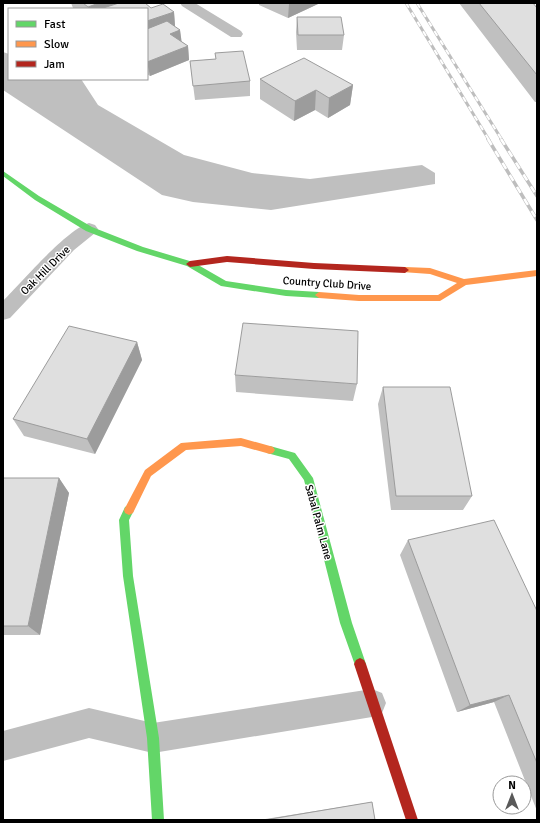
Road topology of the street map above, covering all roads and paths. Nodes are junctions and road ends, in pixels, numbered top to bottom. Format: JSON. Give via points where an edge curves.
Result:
{"nodes":[{"id":1,"x":186,"y":3,"type":"edge"},
{"id":2,"x":236,"y":34,"type":"dead end"},
{"id":3,"x":3,"y":173,"type":"edge"},
{"id":4,"x":89,"y":229,"type":"junction"},
{"id":5,"x":190,"y":264,"type":"junction"},
{"id":6,"x":537,"y":273,"type":"edge"},
{"id":7,"x":464,"y":282,"type":"junction"},
{"id":8,"x":3,"y":313,"type":"edge"},
{"id":9,"x":372,"y":703,"type":"junction"},
{"id":10,"x":153,"y":738,"type":"junction"},
{"id":11,"x":3,"y":746,"type":"edge"},
{"id":12,"x":158,"y":820,"type":"edge"},
{"id":13,"x":412,"y":820,"type":"edge"}],
"edges":[{"from":1,"to":2,"type":"street"},
{"from":3,"to":4,"type":"street","name":"Country Club Drive","via":[[37,198]]},
{"from":4,"to":5,"type":"street","name":"Country Club Drive","via":[[140,249]]},
{"from":4,"to":8,"type":"street","name":"Oak Hill Drive","via":[[68,246]]},
{"from":5,"to":7,"type":"street","name":"Country Club Drive","via":[[227,259],[430,271]]},
{"from":5,"to":7,"type":"street","name":"Country Club Drive","via":[[224,284],[286,293],[359,298],[440,298]]},
{"from":6,"to":7,"type":"street","name":"Country Club Drive"},
{"from":9,"to":10,"type":"street"},
{"from":9,"to":10,"type":"street","name":"Sabal Palm Lane","via":[[346,622],[308,478],[292,456],[241,442],[184,446],[148,473],[124,520],[128,576]]},
{"from":9,"to":13,"type":"street","name":"Sabal Palm Lane"},
{"from":10,"to":11,"type":"street","via":[[89,723]]},
{"from":10,"to":12,"type":"street","name":"Sabal Palm Lane"}]}
